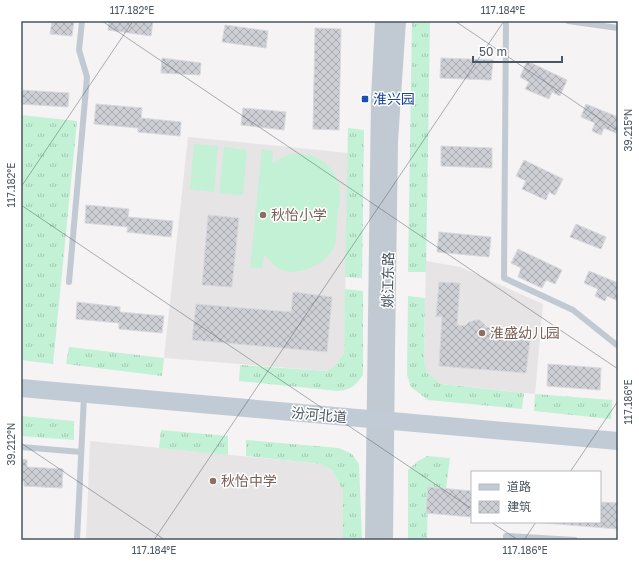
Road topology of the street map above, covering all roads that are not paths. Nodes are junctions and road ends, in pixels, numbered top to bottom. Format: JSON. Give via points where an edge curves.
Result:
{"nodes":[{"id":1,"x":82,"y":21,"type":"edge"},
{"id":2,"x":383,"y":21,"type":"edge"},
{"id":3,"x":398,"y":21,"type":"edge"},
{"id":4,"x":506,"y":21,"type":"edge"},
{"id":5,"x":568,"y":21,"type":"edge"},
{"id":6,"x":618,"y":28,"type":"edge"},
{"id":7,"x":69,"y":282,"type":"dead end"},
{"id":8,"x":618,"y":346,"type":"edge"},
{"id":9,"x":21,"y":388,"type":"edge"},
{"id":10,"x":84,"y":394,"type":"junction"},
{"id":11,"x":380,"y":421,"type":"junction"},
{"id":12,"x":618,"y":441,"type":"edge"},
{"id":13,"x":21,"y":447,"type":"edge"},
{"id":14,"x":81,"y":452,"type":"junction"},
{"id":15,"x":77,"y":540,"type":"edge"},
{"id":16,"x":373,"y":540,"type":"edge"},
{"id":17,"x":385,"y":540,"type":"edge"},
{"id":18,"x":506,"y":540,"type":"edge"},
{"id":19,"x":575,"y":540,"type":"edge"}],
"edges":[{"from":1,"to":7,"type":"lane","via":[[79,50],[87,76]]},
{"from":2,"to":11,"type":"street","name":"姚江东路","via":[[379,98]]},
{"from":3,"to":11,"type":"street","name":"姚江东路","via":[[390,141]]},
{"from":4,"to":8,"type":"lane","via":[[504,278],[573,310]]},
{"from":5,"to":6,"type":"lane"},
{"from":9,"to":10,"type":"main road","name":"汾河北道"},
{"from":10,"to":11,"type":"main road","name":"汾河北道"},
{"from":10,"to":14,"type":"lane"},
{"from":11,"to":12,"type":"main road","name":"汾河北道"},
{"from":11,"to":16,"type":"street","name":"姚江东路"},
{"from":11,"to":17,"type":"street","name":"姚江东路"},
{"from":13,"to":14,"type":"lane"},
{"from":14,"to":15,"type":"lane"},
{"from":18,"to":19,"type":"lane","via":[[506,536]]}]}
